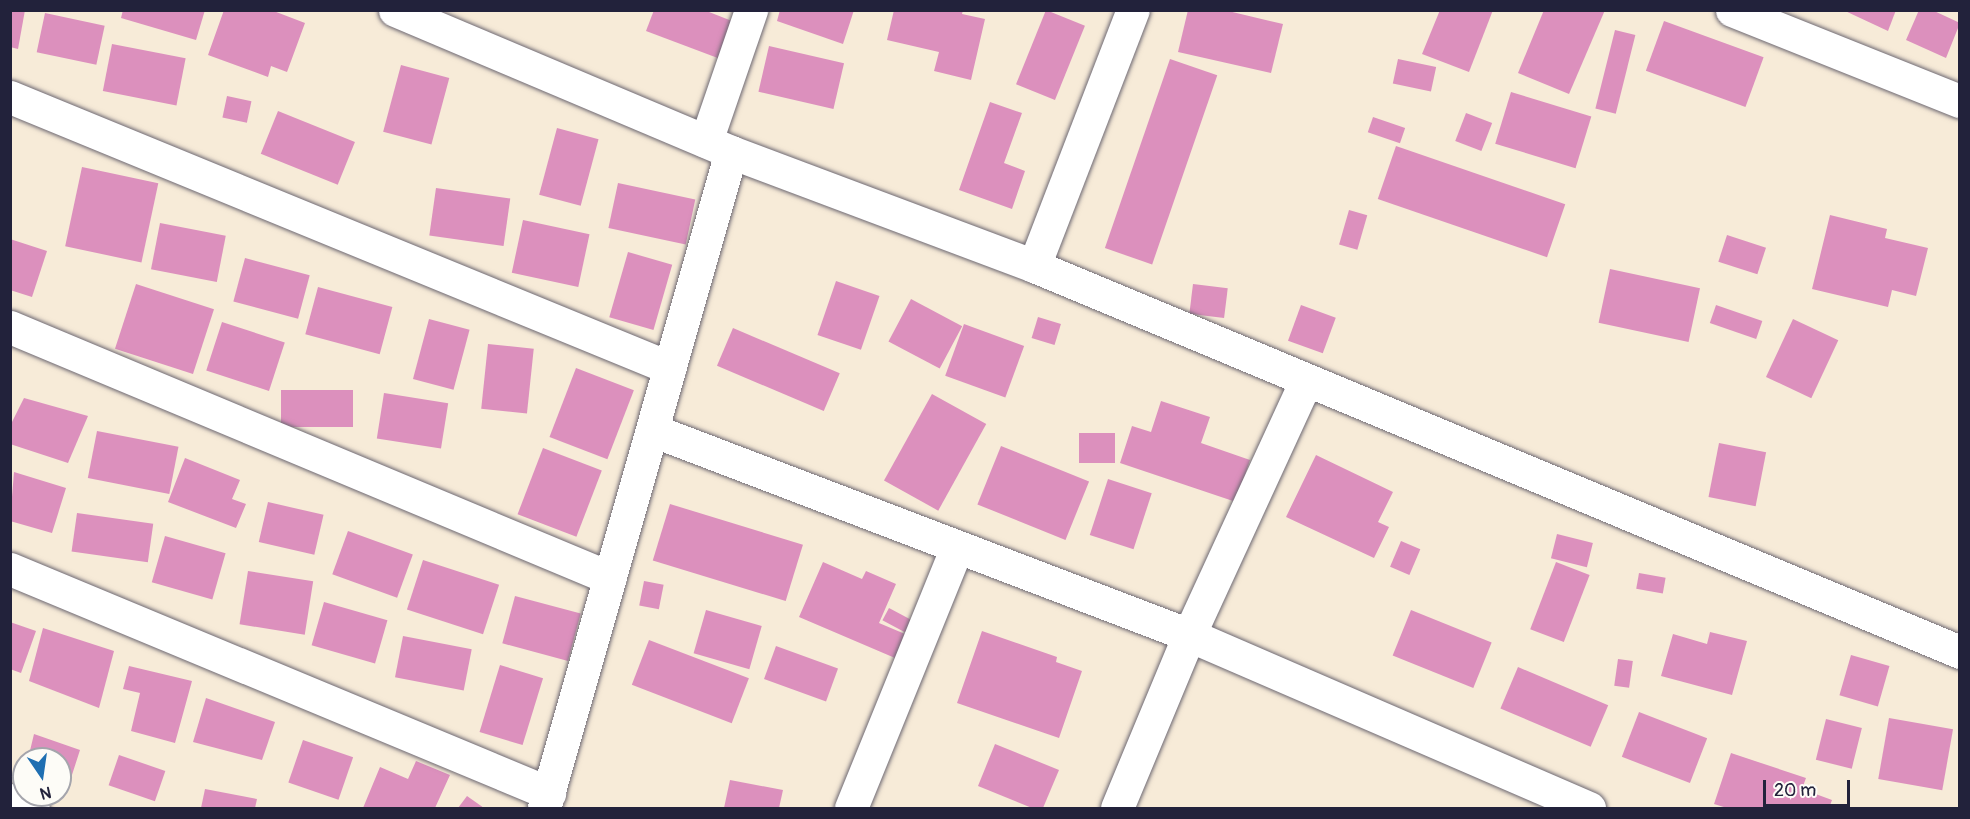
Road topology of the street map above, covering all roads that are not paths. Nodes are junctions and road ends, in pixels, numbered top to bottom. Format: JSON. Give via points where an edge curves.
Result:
{"nodes":[{"id":1,"x":395,"y":10,"type":"edge"},
{"id":2,"x":751,"y":10,"type":"edge"},
{"id":3,"x":1133,"y":10,"type":"edge"},
{"id":4,"x":1732,"y":10,"type":"edge"},
{"id":5,"x":10,"y":97,"type":"edge"},
{"id":6,"x":1959,"y":101,"type":"edge"},
{"id":7,"x":719,"y":147,"type":"junction"},
{"id":8,"x":1034,"y":266,"type":"junction"},
{"id":9,"x":10,"y":327,"type":"edge"},
{"id":10,"x":670,"y":368,"type":"junction"},
{"id":11,"x":1306,"y":381,"type":"junction"},
{"id":12,"x":652,"y":430,"type":"junction"},
{"id":13,"x":956,"y":549,"type":"junction"},
{"id":14,"x":10,"y":569,"type":"edge"},
{"id":15,"x":610,"y":578,"type":"junction"},
{"id":16,"x":1189,"y":635,"type":"junction"},
{"id":17,"x":1959,"y":652,"type":"edge"},
{"id":18,"x":10,"y":800,"type":"edge"},
{"id":19,"x":547,"y":801,"type":"edge"},
{"id":20,"x":33,"y":808,"type":"edge"},
{"id":21,"x":851,"y":808,"type":"edge"},
{"id":22,"x":1117,"y":808,"type":"edge"},
{"id":23,"x":1589,"y":808,"type":"edge"}],
"edges":[{"from":1,"to":7,"type":"street"},
{"from":2,"to":7,"type":"street"},
{"from":3,"to":8,"type":"street"},
{"from":4,"to":6,"type":"street"},
{"from":5,"to":10,"type":"street"},
{"from":7,"to":8,"type":"street"},
{"from":7,"to":10,"type":"street"},
{"from":8,"to":11,"type":"street"},
{"from":9,"to":15,"type":"street"},
{"from":10,"to":12,"type":"street"},
{"from":11,"to":16,"type":"street"},
{"from":11,"to":17,"type":"street"},
{"from":12,"to":13,"type":"street"},
{"from":12,"to":15,"type":"street"},
{"from":13,"to":16,"type":"street"},
{"from":13,"to":21,"type":"street"},
{"from":14,"to":19,"type":"street"},
{"from":15,"to":19,"type":"street"},
{"from":16,"to":22,"type":"street"},
{"from":16,"to":23,"type":"street"},
{"from":18,"to":20,"type":"street"}]}
